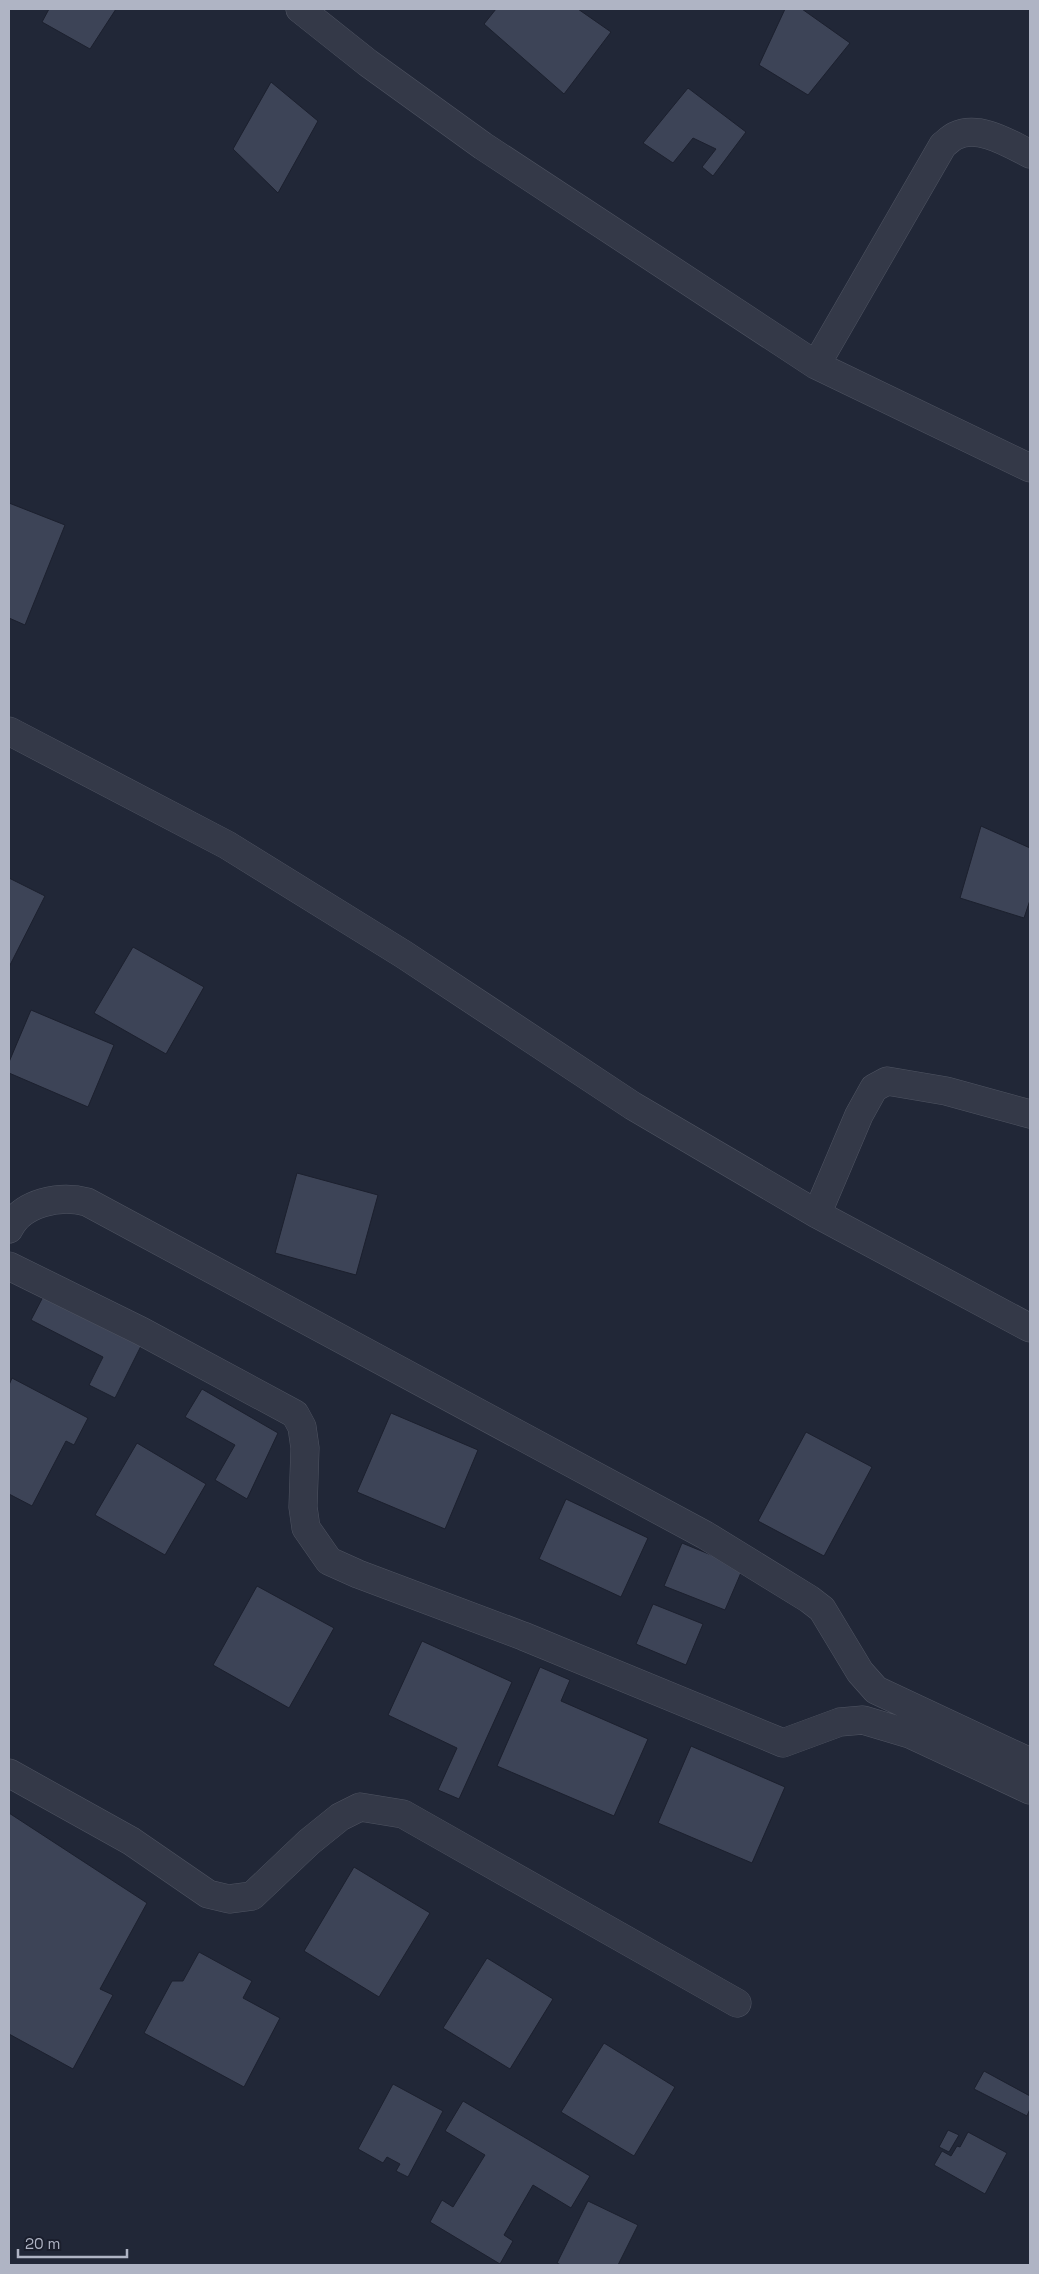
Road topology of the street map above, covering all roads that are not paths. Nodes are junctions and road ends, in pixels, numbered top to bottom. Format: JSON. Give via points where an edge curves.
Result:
{"nodes":[{"id":1,"x":300,"y":9,"type":"edge"},
{"id":2,"x":1030,"y":154,"type":"edge"},
{"id":3,"x":816,"y":365,"type":"junction"},
{"id":4,"x":1030,"y":468,"type":"edge"},
{"id":5,"x":9,"y":731,"type":"edge"},
{"id":6,"x":1030,"y":1114,"type":"edge"},
{"id":7,"x":817,"y":1214,"type":"junction"},
{"id":8,"x":9,"y":1229,"type":"edge"},
{"id":9,"x":9,"y":1266,"type":"edge"},
{"id":10,"x":1030,"y":1328,"type":"edge"},
{"id":11,"x":1030,"y":1762,"type":"edge"},
{"id":12,"x":9,"y":1773,"type":"edge"},
{"id":13,"x":1030,"y":1790,"type":"edge"},
{"id":14,"x":737,"y":2003,"type":"dead end"}],
"edges":[{"from":1,"to":3,"type":"street","via":[[482,146]]},
{"from":2,"to":3,"type":"street","via":[[994,136],[974,133],[956,135],[943,145]]},
{"from":3,"to":4,"type":"street"},
{"from":5,"to":7,"type":"street","via":[[227,845],[395,949],[633,1106]]},
{"from":6,"to":7,"type":"street","via":[[946,1091],[888,1081],[874,1088],[859,1115]]},
{"from":7,"to":10,"type":"street"},
{"from":8,"to":11,"type":"street","via":[[24,1212],[56,1198],[75,1199],[96,1207],[705,1536],[822,1609],[860,1672],[876,1690]]},
{"from":9,"to":13,"type":"street","via":[[141,1331],[296,1414],[305,1448],[303,1507],[306,1528],[329,1561],[523,1636],[783,1743],[840,1722],[863,1720],[910,1734]]},
{"from":12,"to":14,"type":"street","via":[[131,1841],[208,1894],[229,1899],[252,1896],[340,1816],[360,1807],[403,1814]]}]}
